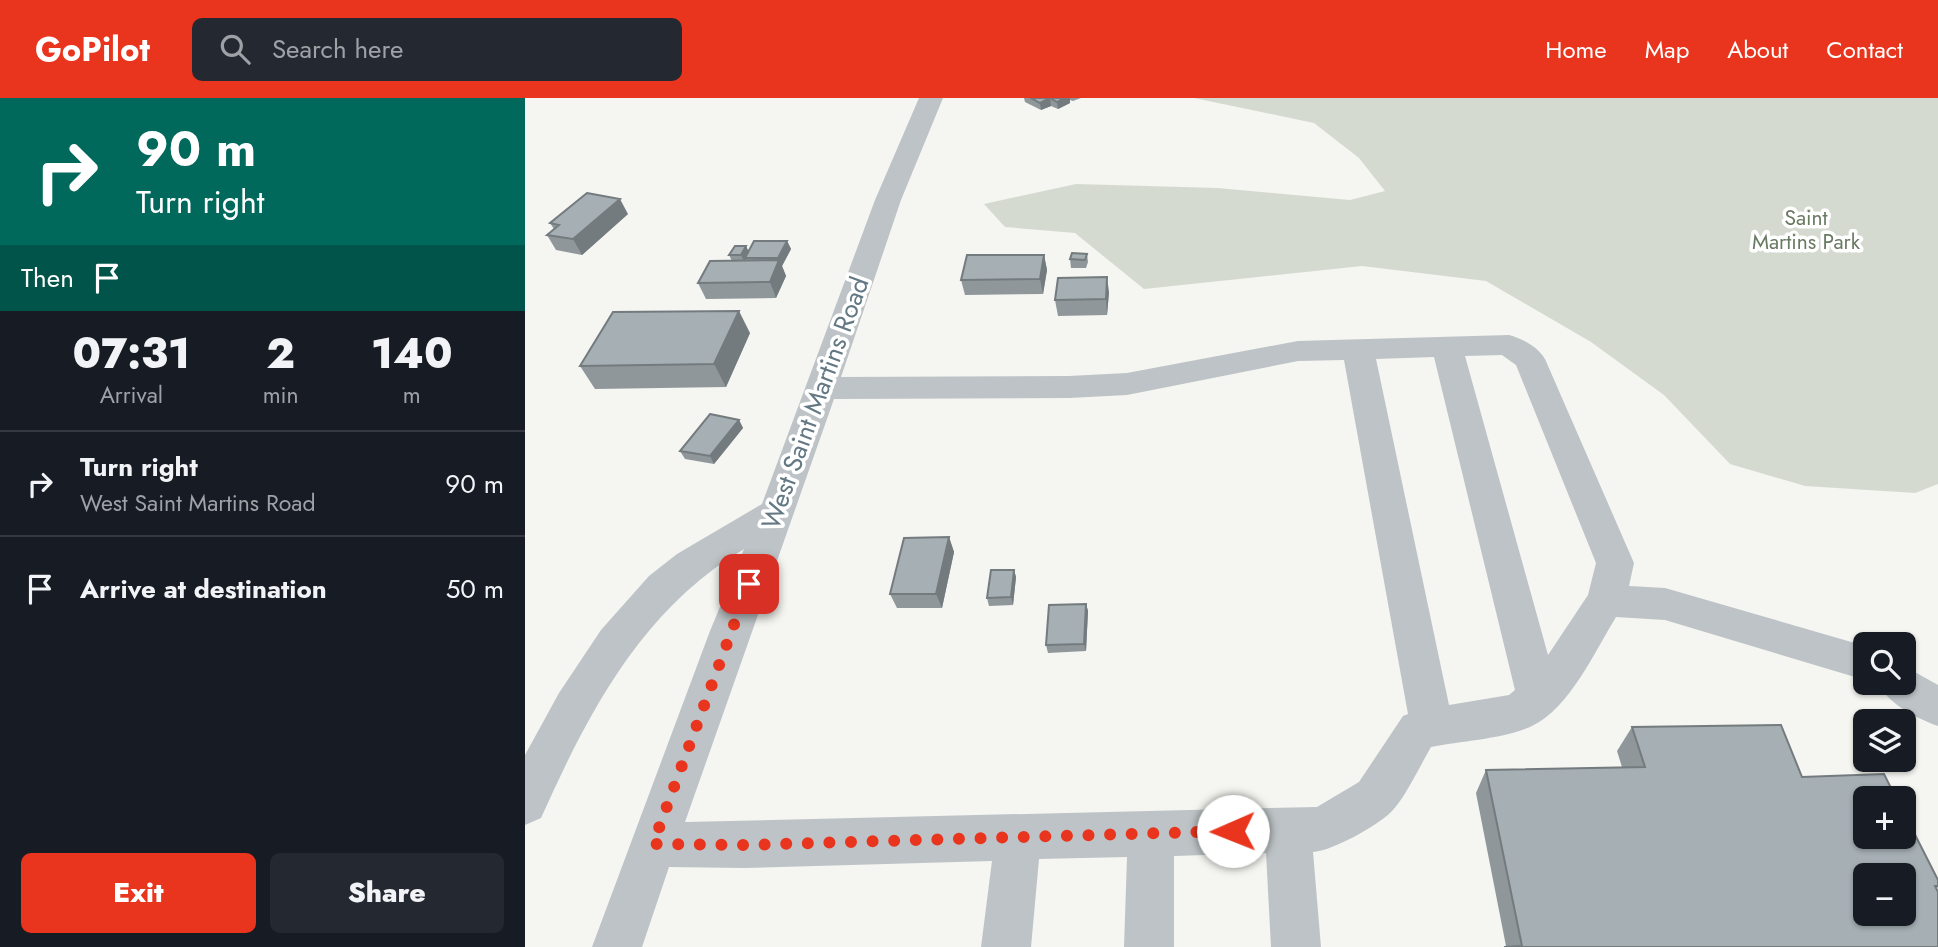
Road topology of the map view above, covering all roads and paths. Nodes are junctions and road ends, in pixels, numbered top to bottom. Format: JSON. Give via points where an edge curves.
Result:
{"nodes":[{"id":1,"x":931,"y":98,"type":"edge"},
{"id":2,"x":1447,"y":347,"type":"junction"},
{"id":3,"x":1358,"y":349,"type":"junction"},
{"id":4,"x":821,"y":388,"type":"junction"},
{"id":5,"x":777,"y":513,"type":"junction"},
{"id":6,"x":1606,"y":600,"type":"junction"},
{"id":7,"x":1853,"y":659,"type":"edge"},
{"id":8,"x":1916,"y":693,"type":"edge"},
{"id":9,"x":1538,"y":696,"type":"junction"},
{"id":10,"x":1938,"y":707,"type":"edge"},
{"id":11,"x":1432,"y":727,"type":"junction"},
{"id":12,"x":525,"y":803,"type":"edge"},
{"id":13,"x":1288,"y":830,"type":"junction"},
{"id":14,"x":1151,"y":833,"type":"junction"},
{"id":15,"x":1018,"y":838,"type":"junction"},
{"id":16,"x":653,"y":844,"type":"junction"},
{"id":17,"x":617,"y":947,"type":"edge"},
{"id":18,"x":1006,"y":947,"type":"edge"},
{"id":19,"x":1149,"y":947,"type":"edge"},
{"id":20,"x":1296,"y":947,"type":"edge"}],
"edges":[{"from":1,"to":4,"type":"street","name":"West Saint Martins Road","via":[[888,200]]},
{"from":2,"to":3,"type":"street"},
{"from":2,"to":6,"type":"street","via":[[1509,345],[1529,359],[1615,563]]},
{"from":2,"to":9,"type":"street"},
{"from":3,"to":4,"type":"street","via":[[1267,355],[1127,383]]},
{"from":3,"to":11,"type":"street"},
{"from":4,"to":5,"type":"street","name":"West Saint Martins Road"},
{"from":5,"to":12,"type":"street","via":[[689,565],[632,617],[554,739]]},
{"from":5,"to":16,"type":"street","name":"West Saint Martins Road"},
{"from":6,"to":7,"type":"street","via":[[1665,604]]},
{"from":6,"to":9,"type":"street","via":[[1548,689]]},
{"from":8,"to":10,"type":"street"},
{"from":9,"to":11,"type":"street","via":[[1519,712]]},
{"from":11,"to":13,"type":"street","via":[[1418,730],[1375,797],[1323,829]]},
{"from":13,"to":14,"type":"street"},
{"from":13,"to":20,"type":"street"},
{"from":14,"to":15,"type":"street"},
{"from":14,"to":19,"type":"street"},
{"from":15,"to":16,"type":"street"},
{"from":15,"to":18,"type":"street"},
{"from":16,"to":17,"type":"street","name":"West Saint Martins Road"}]}
